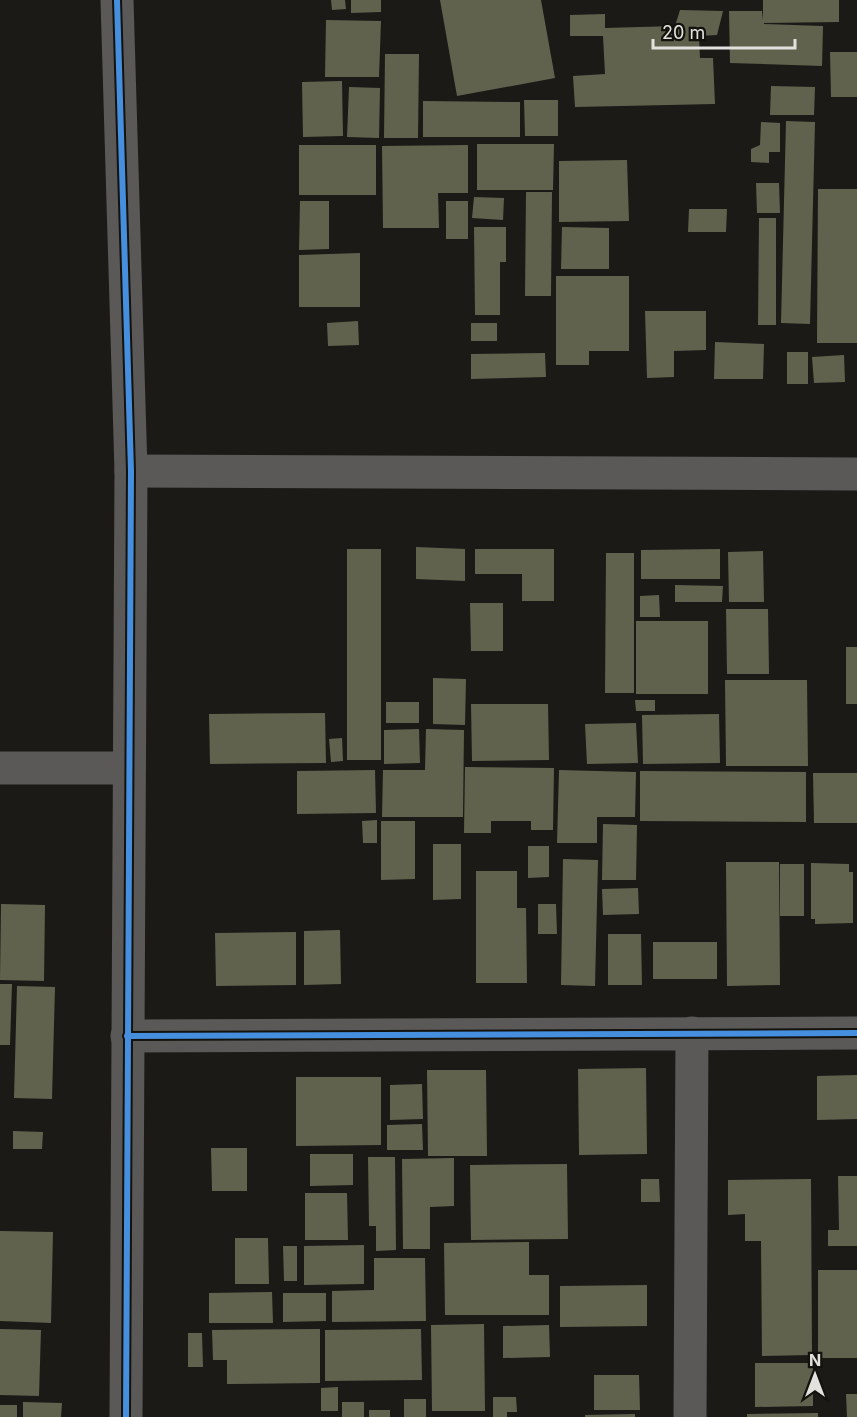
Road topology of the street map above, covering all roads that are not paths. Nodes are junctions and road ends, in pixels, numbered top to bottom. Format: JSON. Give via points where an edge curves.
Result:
{"nodes":[{"id":1,"x":117,"y":0,"type":"edge"},
{"id":2,"x":131,"y":471,"type":"junction"},
{"id":3,"x":857,"y":474,"type":"edge"},
{"id":4,"x":0,"y":768,"type":"edge"},
{"id":5,"x":129,"y":768,"type":"junction"},
{"id":6,"x":692,"y":1033,"type":"junction"},
{"id":7,"x":857,"y":1033,"type":"edge"},
{"id":8,"x":127,"y":1036,"type":"junction"},
{"id":9,"x":126,"y":1417,"type":"edge"},
{"id":10,"x":690,"y":1417,"type":"edge"}],
"edges":[{"from":1,"to":2,"type":"street"},
{"from":2,"to":3,"type":"street"},
{"from":2,"to":5,"type":"street"},
{"from":4,"to":5,"type":"street"},
{"from":5,"to":8,"type":"street"},
{"from":6,"to":7,"type":"street"},
{"from":6,"to":8,"type":"street"},
{"from":6,"to":10,"type":"street"},
{"from":8,"to":9,"type":"street"}]}
